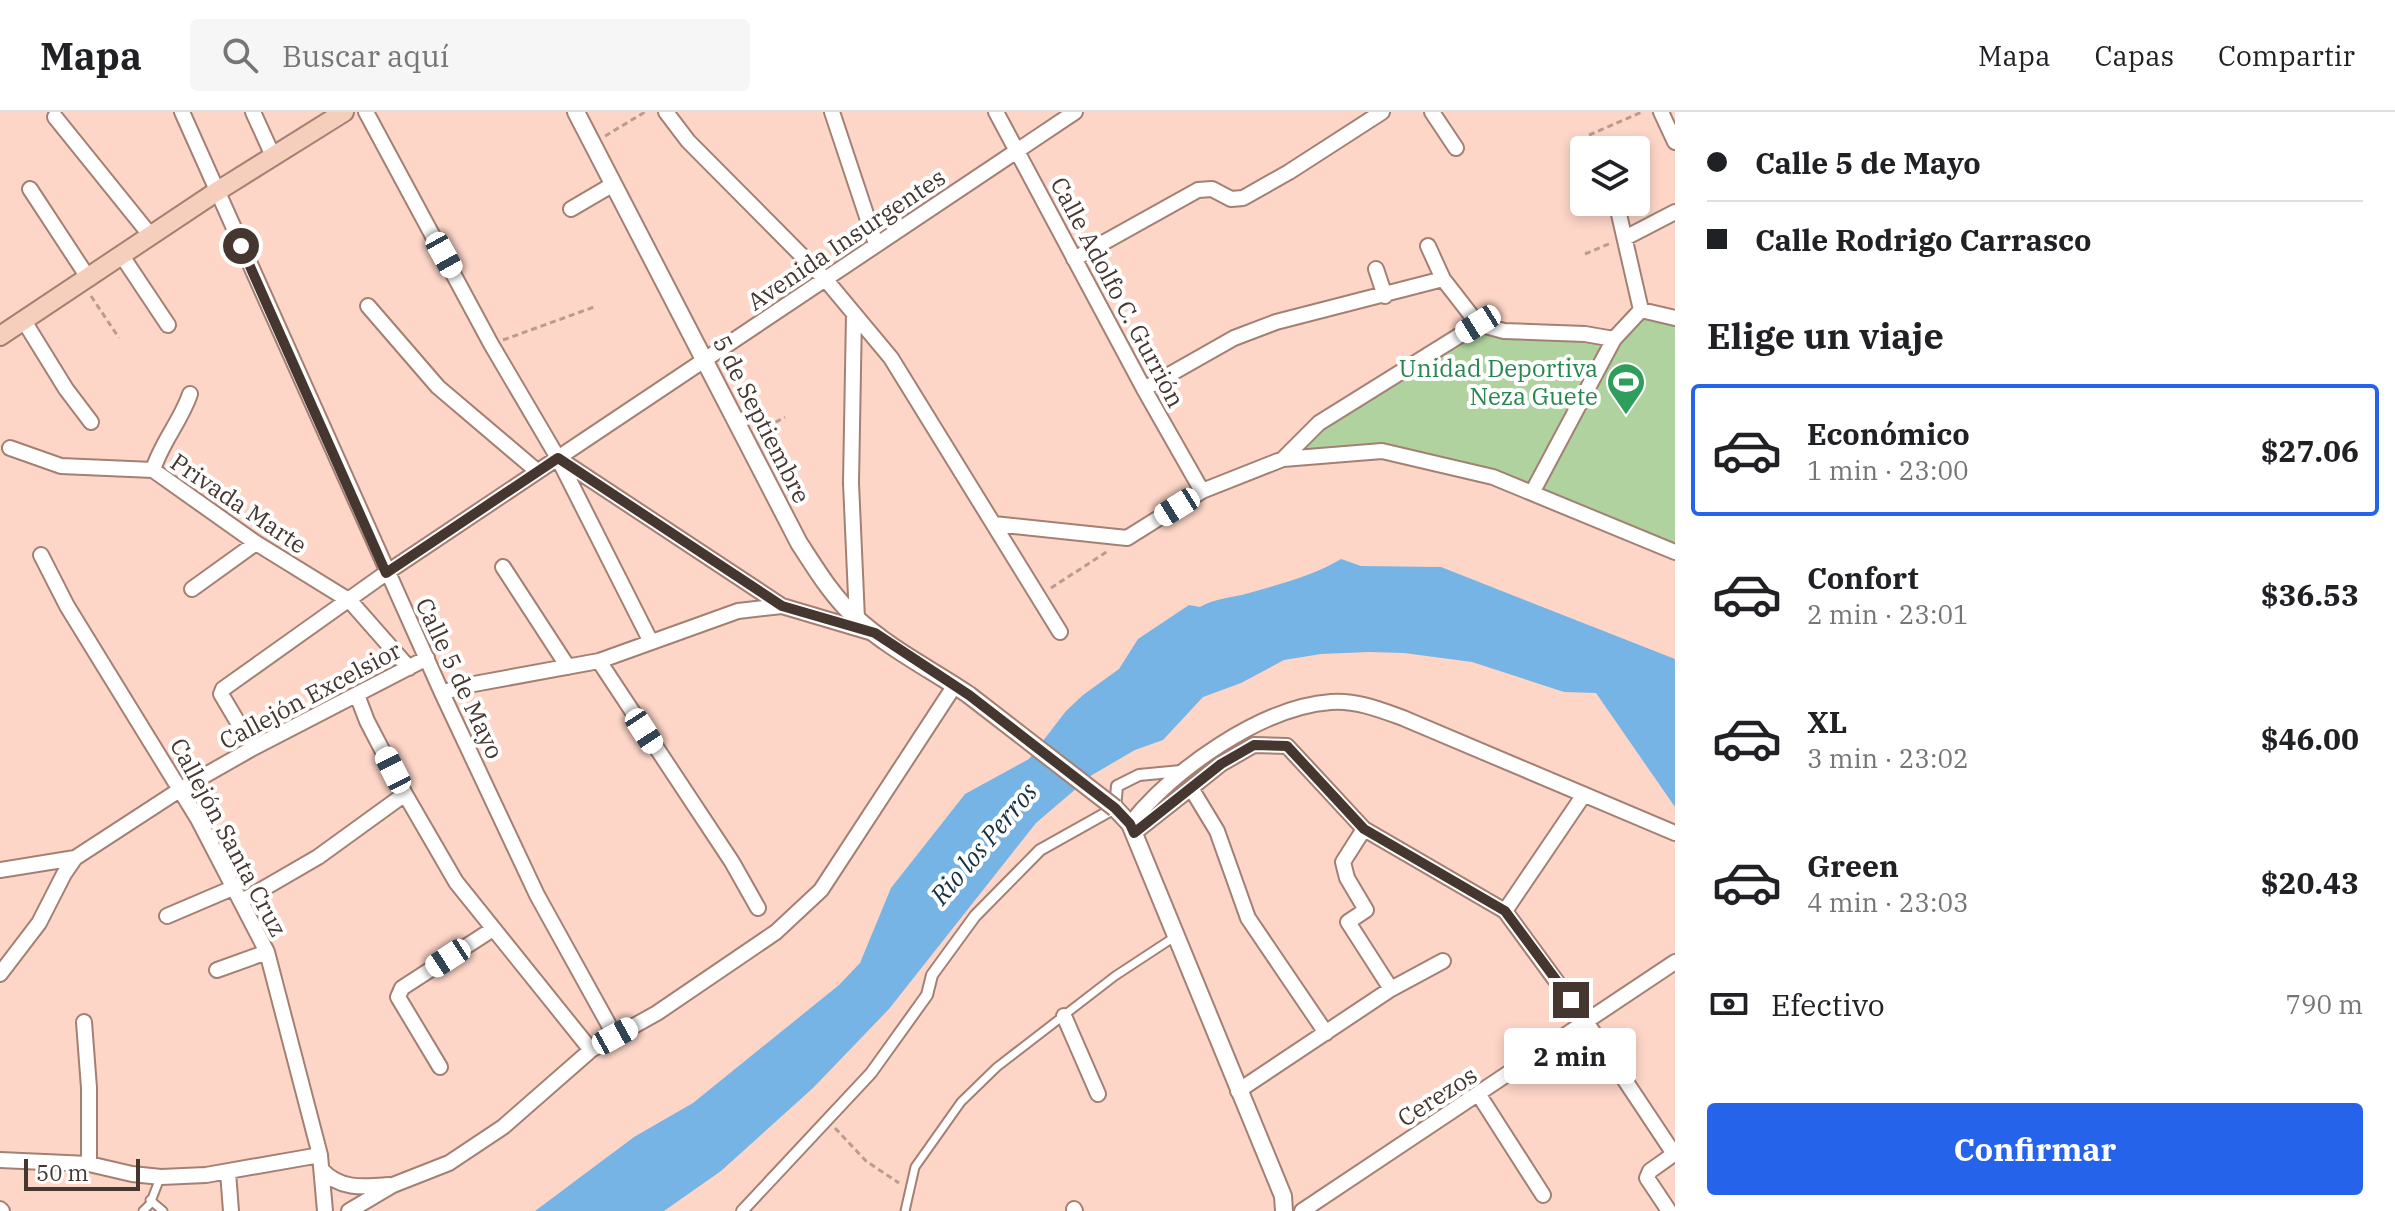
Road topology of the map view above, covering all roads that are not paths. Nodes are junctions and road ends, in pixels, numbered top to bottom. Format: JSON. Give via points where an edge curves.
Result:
{"nodes":[{"id":1,"x":182,"y":112,"type":"edge"},
{"id":2,"x":253,"y":112,"type":"edge"},
{"id":3,"x":344,"y":112,"type":"edge"},
{"id":4,"x":366,"y":112,"type":"edge"},
{"id":5,"x":576,"y":112,"type":"edge"},
{"id":6,"x":666,"y":112,"type":"edge"},
{"id":7,"x":832,"y":112,"type":"edge"},
{"id":8,"x":996,"y":112,"type":"edge"},
{"id":9,"x":1075,"y":112,"type":"edge"},
{"id":10,"x":1382,"y":112,"type":"edge"},
{"id":11,"x":1432,"y":112,"type":"edge"},
{"id":12,"x":1661,"y":112,"type":"edge"},
{"id":13,"x":55,"y":117,"type":"dead end"},
{"id":14,"x":1675,"y":142,"type":"edge"},
{"id":15,"x":1456,"y":148,"type":"dead end"},
{"id":16,"x":1018,"y":151,"type":"junction"},
{"id":17,"x":273,"y":156,"type":"junction"},
{"id":18,"x":612,"y":185,"type":"junction"},
{"id":19,"x":30,"y":189,"type":"dead end"},
{"id":20,"x":216,"y":192,"type":"junction"},
{"id":21,"x":571,"y":209,"type":"dead end"},
{"id":22,"x":1675,"y":212,"type":"edge"},
{"id":23,"x":1620,"y":216,"type":"edge"},
{"id":24,"x":151,"y":236,"type":"junction"},
{"id":25,"x":1625,"y":238,"type":"junction"},
{"id":26,"x":876,"y":244,"type":"junction"},
{"id":27,"x":1428,"y":246,"type":"dead end"},
{"id":28,"x":122,"y":256,"type":"junction"},
{"id":29,"x":1074,"y":259,"type":"junction"},
{"id":30,"x":1376,"y":269,"type":"dead end"},
{"id":31,"x":1443,"y":279,"type":"junction"},
{"id":32,"x":826,"y":280,"type":"junction"},
{"id":33,"x":86,"y":281,"type":"junction"},
{"id":34,"x":1385,"y":296,"type":"junction"},
{"id":35,"x":368,"y":306,"type":"dead end"},
{"id":36,"x":1641,"y":310,"type":"junction"},
{"id":37,"x":854,"y":314,"type":"junction"},
{"id":38,"x":1675,"y":318,"type":"edge"},
{"id":39,"x":24,"y":321,"type":"junction"},
{"id":40,"x":1478,"y":324,"type":"junction"},
{"id":41,"x":168,"y":325,"type":"dead end"},
{"id":42,"x":0,"y":336,"type":"edge"},
{"id":43,"x":1614,"y":339,"type":"junction"},
{"id":44,"x":705,"y":360,"type":"junction"},
{"id":45,"x":1144,"y":389,"type":"junction"},
{"id":46,"x":190,"y":394,"type":"dead end"},
{"id":47,"x":91,"y":422,"type":"dead end"},
{"id":48,"x":10,"y":448,"type":"dead end"},
{"id":49,"x":558,"y":458,"type":"junction"},
{"id":50,"x":1283,"y":459,"type":"junction"},
{"id":51,"x":153,"y":470,"type":"junction"},
{"id":52,"x":537,"y":471,"type":"junction"},
{"id":53,"x":1202,"y":491,"type":"junction"},
{"id":54,"x":1533,"y":491,"type":"junction"},
{"id":55,"x":994,"y":524,"type":"junction"},
{"id":56,"x":256,"y":543,"type":"junction"},
{"id":57,"x":1675,"y":552,"type":"edge"},
{"id":58,"x":41,"y":555,"type":"dead end"},
{"id":59,"x":503,"y":567,"type":"dead end"},
{"id":60,"x":386,"y":573,"type":"junction"},
{"id":61,"x":192,"y":589,"type":"dead end"},
{"id":62,"x":350,"y":601,"type":"junction"},
{"id":63,"x":782,"y":606,"type":"junction"},
{"id":64,"x":857,"y":619,"type":"junction"},
{"id":65,"x":1060,"y":632,"type":"dead end"},
{"id":66,"x":875,"y":633,"type":"junction"},
{"id":67,"x":651,"y":642,"type":"junction"},
{"id":68,"x":427,"y":658,"type":"junction"},
{"id":69,"x":599,"y":661,"type":"junction"},
{"id":70,"x":568,"y":667,"type":"junction"},
{"id":71,"x":409,"y":668,"type":"junction"},
{"id":72,"x":955,"y":685,"type":"junction"},
{"id":73,"x":442,"y":693,"type":"junction"},
{"id":74,"x":357,"y":695,"type":"junction"},
{"id":75,"x":253,"y":748,"type":"junction"},
{"id":76,"x":1180,"y":772,"type":"junction"},
{"id":77,"x":1191,"y":788,"type":"junction"},
{"id":78,"x":181,"y":789,"type":"junction"},
{"id":79,"x":405,"y":794,"type":"junction"},
{"id":80,"x":1583,"y":796,"type":"junction"},
{"id":81,"x":1115,"y":808,"type":"junction"},
{"id":82,"x":1132,"y":828,"type":"junction"},
{"id":83,"x":1364,"y":829,"type":"junction"},
{"id":84,"x":1675,"y":833,"type":"edge"},
{"id":85,"x":75,"y":858,"type":"junction"},
{"id":86,"x":0,"y":870,"type":"edge"},
{"id":87,"x":238,"y":894,"type":"junction"},
{"id":88,"x":758,"y":908,"type":"dead end"},
{"id":89,"x":1505,"y":911,"type":"junction"},
{"id":90,"x":167,"y":916,"type":"dead end"},
{"id":91,"x":493,"y":929,"type":"junction"},
{"id":92,"x":1176,"y":936,"type":"junction"},
{"id":93,"x":267,"y":952,"type":"junction"},
{"id":94,"x":1443,"y":961,"type":"dead end"},
{"id":95,"x":1675,"y":962,"type":"edge"},
{"id":96,"x":217,"y":970,"type":"dead end"},
{"id":97,"x":0,"y":974,"type":"edge"},
{"id":98,"x":1391,"y":989,"type":"junction"},
{"id":99,"x":1064,"y":1016,"type":"junction"},
{"id":100,"x":84,"y":1022,"type":"dead end"},
{"id":101,"x":1587,"y":1023,"type":"junction"},
{"id":102,"x":1326,"y":1033,"type":"junction"},
{"id":103,"x":615,"y":1036,"type":"junction"},
{"id":104,"x":591,"y":1050,"type":"junction"},
{"id":105,"x":440,"y":1067,"type":"dead end"},
{"id":106,"x":1238,"y":1091,"type":"junction"},
{"id":107,"x":1098,"y":1094,"type":"dead end"},
{"id":108,"x":1479,"y":1095,"type":"junction"},
{"id":109,"x":1674,"y":1153,"type":"edge"},
{"id":110,"x":0,"y":1160,"type":"edge"},
{"id":111,"x":321,"y":1163,"type":"junction"},
{"id":112,"x":89,"y":1164,"type":"junction"},
{"id":113,"x":228,"y":1172,"type":"junction"},
{"id":114,"x":161,"y":1177,"type":"junction"},
{"id":115,"x":393,"y":1185,"type":"junction"},
{"id":116,"x":1543,"y":1195,"type":"dead end"},
{"id":117,"x":150,"y":1200,"type":"junction"},
{"id":118,"x":1283,"y":1204,"type":"edge"},
{"id":119,"x":143,"y":1211,"type":"edge"},
{"id":120,"x":163,"y":1211,"type":"edge"},
{"id":121,"x":231,"y":1211,"type":"edge"},
{"id":122,"x":325,"y":1211,"type":"edge"},
{"id":123,"x":349,"y":1211,"type":"edge"},
{"id":124,"x":742,"y":1211,"type":"edge"},
{"id":125,"x":905,"y":1211,"type":"edge"},
{"id":126,"x":1300,"y":1211,"type":"edge"},
{"id":127,"x":1669,"y":1211,"type":"edge"}],
"edges":[{"from":1,"to":20,"type":"street","name":"Calle 5 de Mayo"},
{"from":2,"to":17,"type":"street"},
{"from":3,"to":17,"type":"main road"},
{"from":4,"to":49,"type":"street"},
{"from":5,"to":18,"type":"street","name":"5 de Septiembre"},
{"from":6,"to":32,"type":"street","via":[[688,141]]},
{"from":7,"to":26,"type":"street"},
{"from":8,"to":16,"type":"street","name":"Calle Adolfo C. Gurrión"},
{"from":9,"to":16,"type":"street","name":"Avenida Insurgentes"},
{"from":10,"to":29,"type":"street","via":[[1243,198],[1198,190]]},
{"from":11,"to":15,"type":"street"},
{"from":12,"to":14,"type":"street"},
{"from":13,"to":24,"type":"street"},
{"from":16,"to":26,"type":"street","name":"Avenida Insurgentes"},
{"from":16,"to":29,"type":"street","name":"Calle Adolfo C. Gurrión"},
{"from":17,"to":20,"type":"main road"},
{"from":18,"to":21,"type":"street"},
{"from":18,"to":44,"type":"street","name":"5 de Septiembre"},
{"from":19,"to":33,"type":"street"},
{"from":20,"to":24,"type":"main road"},
{"from":20,"to":60,"type":"street","name":"Calle 5 de Mayo"},
{"from":22,"to":25,"type":"street"},
{"from":23,"to":25,"type":"street"},
{"from":24,"to":28,"type":"main road"},
{"from":25,"to":36,"type":"street"},
{"from":26,"to":32,"type":"street","name":"Avenida Insurgentes"},
{"from":27,"to":31,"type":"street"},
{"from":28,"to":33,"type":"main road"},
{"from":28,"to":41,"type":"street"},
{"from":29,"to":45,"type":"street","name":"Calle Adolfo C. Gurrión"},
{"from":30,"to":34,"type":"street"},
{"from":31,"to":34,"type":"street"},
{"from":31,"to":40,"type":"street"},
{"from":32,"to":37,"type":"street"},
{"from":32,"to":44,"type":"street","name":"Avenida Insurgentes"},
{"from":33,"to":39,"type":"main road"},
{"from":34,"to":45,"type":"street","via":[[1276,322],[1234,338]]},
{"from":35,"to":52,"type":"street","via":[[438,387]]},
{"from":36,"to":38,"type":"street"},
{"from":36,"to":43,"type":"street"},
{"from":37,"to":55,"type":"street","via":[[891,358]]},
{"from":37,"to":64,"type":"street","via":[[851,483]]},
{"from":39,"to":42,"type":"main road"},
{"from":39,"to":47,"type":"street"},
{"from":40,"to":43,"type":"street","via":[[1504,331]]},
{"from":40,"to":50,"type":"street","via":[[1319,423]]},
{"from":43,"to":54,"type":"street"},
{"from":44,"to":49,"type":"street","name":"Avenida Insurgentes"},
{"from":44,"to":64,"type":"street","name":"5 de Septiembre","via":[[799,543]]},
{"from":45,"to":53,"type":"street","name":"Calle Adolfo C. Gurrión"},
{"from":46,"to":51,"type":"street"},
{"from":48,"to":51,"type":"street","name":"Privada Marte","via":[[61,466]]},
{"from":49,"to":52,"type":"street","name":"Avenida Insurgentes"},
{"from":49,"to":63,"type":"street"},
{"from":49,"to":67,"type":"street"},
{"from":50,"to":53,"type":"street"},
{"from":50,"to":54,"type":"street","via":[[1382,451]]},
{"from":51,"to":56,"type":"street","name":"Privada Marte"},
{"from":52,"to":60,"type":"street","name":"Avenida Insurgentes"},
{"from":53,"to":55,"type":"street","via":[[1127,538]]},
{"from":54,"to":57,"type":"street"},
{"from":55,"to":65,"type":"street"},
{"from":56,"to":61,"type":"street"},
{"from":56,"to":62,"type":"street","name":"Privada Marte"},
{"from":58,"to":78,"type":"street","name":"Callejón Santa Cruz"},
{"from":59,"to":70,"type":"street"},
{"from":60,"to":62,"type":"street","name":"Avenida Insurgentes"},
{"from":60,"to":68,"type":"street","name":"Calle 5 de Mayo"},
{"from":62,"to":71,"type":"street","name":"Privada Marte"},
{"from":62,"to":75,"type":"street","name":"Avenida Insurgentes","via":[[223,689],[221,694]]},
{"from":63,"to":66,"type":"street"},
{"from":63,"to":67,"type":"street","via":[[738,611]]},
{"from":64,"to":66,"type":"street","name":"5 de Septiembre"},
{"from":66,"to":72,"type":"street","name":"5 de Septiembre"},
{"from":67,"to":69,"type":"street"},
{"from":68,"to":71,"type":"street","name":"Callejón Excelsior"},
{"from":68,"to":73,"type":"street","name":"Calle 5 de Mayo"},
{"from":69,"to":70,"type":"street"},
{"from":69,"to":88,"type":"street"},
{"from":70,"to":73,"type":"street"},
{"from":71,"to":74,"type":"street","name":"Callejón Excelsior"},
{"from":72,"to":81,"type":"street","name":"5 de Septiembre","bridge":true},
{"from":72,"to":103,"type":"street","via":[[821,890],[776,932],[722,971]]},
{"from":73,"to":103,"type":"street","name":"Calle 5 de Mayo","via":[[537,895]]},
{"from":74,"to":75,"type":"street","name":"Callejón Excelsior"},
{"from":74,"to":79,"type":"street"},
{"from":75,"to":78,"type":"street","name":"Callejón Excelsior"},
{"from":76,"to":80,"type":"street","via":[[1223,742],[1266,722],[1333,702],[1373,707],[1403,718]]},
{"from":76,"to":81,"type":"street","via":[[1139,775],[1117,786]]},
{"from":76,"to":82,"type":"street","via":[[1145,805]]},
{"from":77,"to":82,"type":"street"},
{"from":77,"to":83,"type":"street","via":[[1254,745],[1287,746]]},
{"from":77,"to":102,"type":"street","via":[[1217,831],[1248,918]]},
{"from":78,"to":85,"type":"street","name":"Callejón Excelsior"},
{"from":78,"to":87,"type":"street","name":"Callejón Santa Cruz"},
{"from":79,"to":87,"type":"street","via":[[318,857]]},
{"from":79,"to":91,"type":"street","via":[[456,882]]},
{"from":80,"to":84,"type":"street"},
{"from":80,"to":89,"type":"street"},
{"from":81,"to":82,"type":"street","name":"5 de Septiembre"},
{"from":81,"to":124,"type":"street","via":[[1040,850],[975,916],[871,1073]]},
{"from":82,"to":92,"type":"street"},
{"from":83,"to":89,"type":"street"},
{"from":83,"to":98,"type":"street","via":[[1343,862],[1366,910],[1348,922]]},
{"from":85,"to":86,"type":"street","name":"Callejón Excelsior"},
{"from":85,"to":97,"type":"street","via":[[39,923]]},
{"from":87,"to":90,"type":"street"},
{"from":87,"to":93,"type":"street","name":"Callejón Santa Cruz"},
{"from":89,"to":101,"type":"street"},
{"from":91,"to":104,"type":"street"},
{"from":91,"to":105,"type":"street","via":[[402,988],[398,997]]},
{"from":92,"to":99,"type":"lane"},
{"from":92,"to":106,"type":"street"},
{"from":93,"to":96,"type":"street"},
{"from":93,"to":111,"type":"street","name":"Callejón Santa Cruz"},
{"from":94,"to":98,"type":"street"},
{"from":95,"to":101,"type":"street","name":"Cerezos"},
{"from":98,"to":102,"type":"street"},
{"from":99,"to":107,"type":"street"},
{"from":99,"to":125,"type":"lane","via":[[961,1102],[915,1167]]},
{"from":100,"to":112,"type":"street"},
{"from":101,"to":108,"type":"street","name":"Cerezos"},
{"from":101,"to":109,"type":"street"},
{"from":102,"to":106,"type":"street"},
{"from":103,"to":104,"type":"street"},
{"from":104,"to":115,"type":"street","via":[[503,1127],[449,1163]]},
{"from":106,"to":118,"type":"street"},
{"from":108,"to":116,"type":"street"},
{"from":108,"to":126,"type":"street","name":"Cerezos"},
{"from":109,"to":127,"type":"street","via":[[1647,1178]]},
{"from":110,"to":112,"type":"street"},
{"from":111,"to":113,"type":"street"},
{"from":111,"to":115,"type":"street","via":[[330,1179],[355,1188]]},
{"from":111,"to":122,"type":"street","name":"Callejón Santa Cruz"},
{"from":112,"to":114,"type":"street"},
{"from":113,"to":114,"type":"street"},
{"from":113,"to":121,"type":"street"},
{"from":114,"to":117,"type":"lane"},
{"from":115,"to":123,"type":"street"},
{"from":117,"to":119,"type":"lane"},
{"from":117,"to":120,"type":"lane"},
{"from":118,"to":126,"type":"street"}]}
